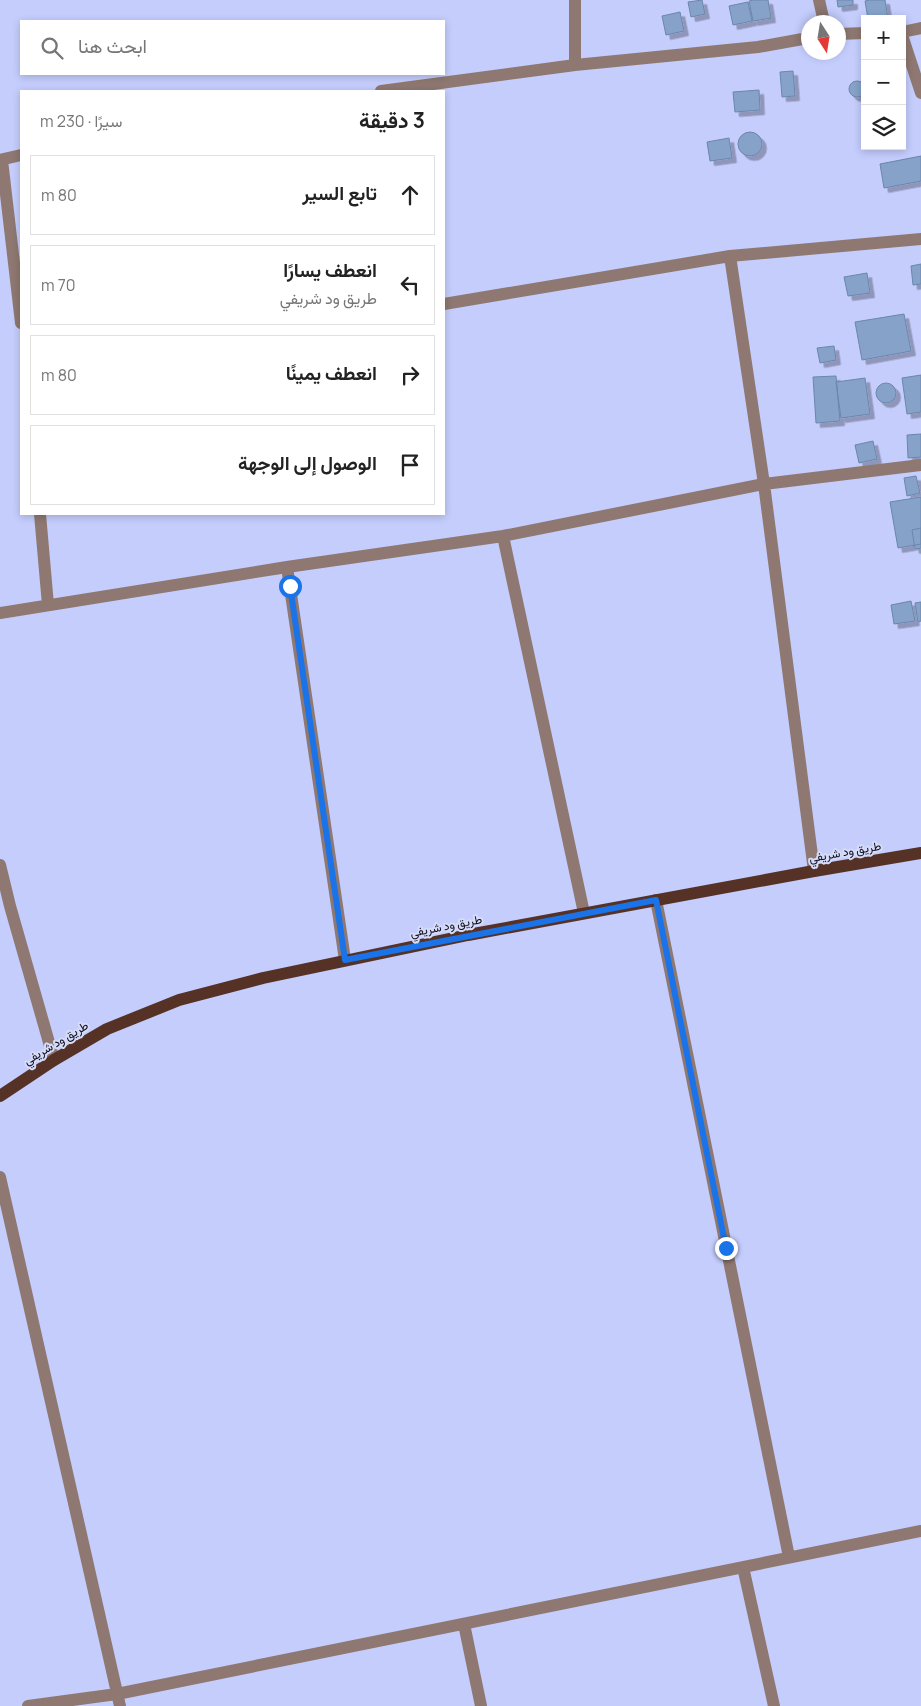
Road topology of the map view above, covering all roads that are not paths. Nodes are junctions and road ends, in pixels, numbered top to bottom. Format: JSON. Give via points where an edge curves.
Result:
{"nodes":[{"id":1,"x":575,"y":0,"type":"edge"},
{"id":2,"x":819,"y":0,"type":"edge"},
{"id":3,"x":822,"y":15,"type":"edge"},
{"id":4,"x":921,"y":28,"type":"edge"},
{"id":5,"x":906,"y":32,"type":"edge"},
{"id":6,"x":861,"y":33,"type":"edge"},
{"id":7,"x":846,"y":34,"type":"edge"},
{"id":8,"x":801,"y":39,"type":"edge"},
{"id":9,"x":906,"y":46,"type":"edge"},
{"id":10,"x":575,"y":65,"type":"junction"},
{"id":11,"x":388,"y":90,"type":"edge"},
{"id":12,"x":921,"y":93,"type":"edge"},
{"id":13,"x":20,"y":155,"type":"edge"},
{"id":14,"x":1,"y":160,"type":"edge"},
{"id":15,"x":921,"y":239,"type":"edge"},
{"id":16,"x":730,"y":256,"type":"junction"},
{"id":17,"x":445,"y":304,"type":"edge"},
{"id":18,"x":20,"y":315,"type":"edge"},
{"id":19,"x":921,"y":464,"type":"edge"},
{"id":20,"x":764,"y":484,"type":"junction"},
{"id":21,"x":40,"y":515,"type":"edge"},
{"id":22,"x":503,"y":536,"type":"junction"},
{"id":23,"x":287,"y":567,"type":"junction"},
{"id":24,"x":48,"y":605,"type":"junction"},
{"id":25,"x":0,"y":613,"type":"edge"},
{"id":26,"x":921,"y":853,"type":"edge"},
{"id":27,"x":0,"y":864,"type":"edge"},
{"id":28,"x":814,"y":871,"type":"junction"},
{"id":29,"x":656,"y":900,"type":"junction"},
{"id":30,"x":584,"y":913,"type":"junction"},
{"id":31,"x":345,"y":960,"type":"junction"},
{"id":32,"x":54,"y":1060,"type":"junction"},
{"id":33,"x":0,"y":1096,"type":"edge"},
{"id":34,"x":0,"y":1177,"type":"edge"},
{"id":35,"x":921,"y":1531,"type":"edge"},
{"id":36,"x":789,"y":1558,"type":"junction"},
{"id":37,"x":743,"y":1567,"type":"junction"},
{"id":38,"x":464,"y":1624,"type":"junction"},
{"id":39,"x":118,"y":1700,"type":"edge"},
{"id":40,"x":28,"y":1706,"type":"edge"},
{"id":41,"x":481,"y":1706,"type":"edge"},
{"id":42,"x":774,"y":1706,"type":"edge"}],
"edges":[{"from":1,"to":10,"type":"street"},
{"from":2,"to":3,"type":"street"},
{"from":4,"to":5,"type":"street"},
{"from":6,"to":7,"type":"street"},
{"from":8,"to":10,"type":"street","via":[[758,47]]},
{"from":9,"to":12,"type":"street"},
{"from":10,"to":11,"type":"street"},
{"from":13,"to":14,"type":"street"},
{"from":14,"to":18,"type":"street"},
{"from":15,"to":16,"type":"street"},
{"from":16,"to":17,"type":"street"},
{"from":16,"to":20,"type":"street"},
{"from":19,"to":20,"type":"street"},
{"from":20,"to":22,"type":"street"},
{"from":20,"to":28,"type":"street"},
{"from":21,"to":24,"type":"street"},
{"from":22,"to":23,"type":"street"},
{"from":22,"to":30,"type":"street"},
{"from":23,"to":24,"type":"street"},
{"from":23,"to":31,"type":"street"},
{"from":24,"to":25,"type":"street"},
{"from":26,"to":28,"type":"main road","name":"طريق ود شريفي"},
{"from":27,"to":32,"type":"street"},
{"from":28,"to":29,"type":"main road","name":"طريق ود شريفي"},
{"from":29,"to":30,"type":"main road","name":"طريق ود شريفي"},
{"from":29,"to":36,"type":"street"},
{"from":30,"to":31,"type":"main road","name":"طريق ود شريفي"},
{"from":31,"to":32,"type":"main road","name":"طريق ود شريفي","via":[[179,1000],[108,1028]]},
{"from":32,"to":33,"type":"main road","name":"طريق ود شريفي"},
{"from":34,"to":39,"type":"street"},
{"from":35,"to":36,"type":"street"},
{"from":36,"to":37,"type":"street"},
{"from":37,"to":38,"type":"street"},
{"from":37,"to":42,"type":"street"},
{"from":38,"to":39,"type":"street"},
{"from":38,"to":41,"type":"street"},
{"from":39,"to":40,"type":"street"}]}
